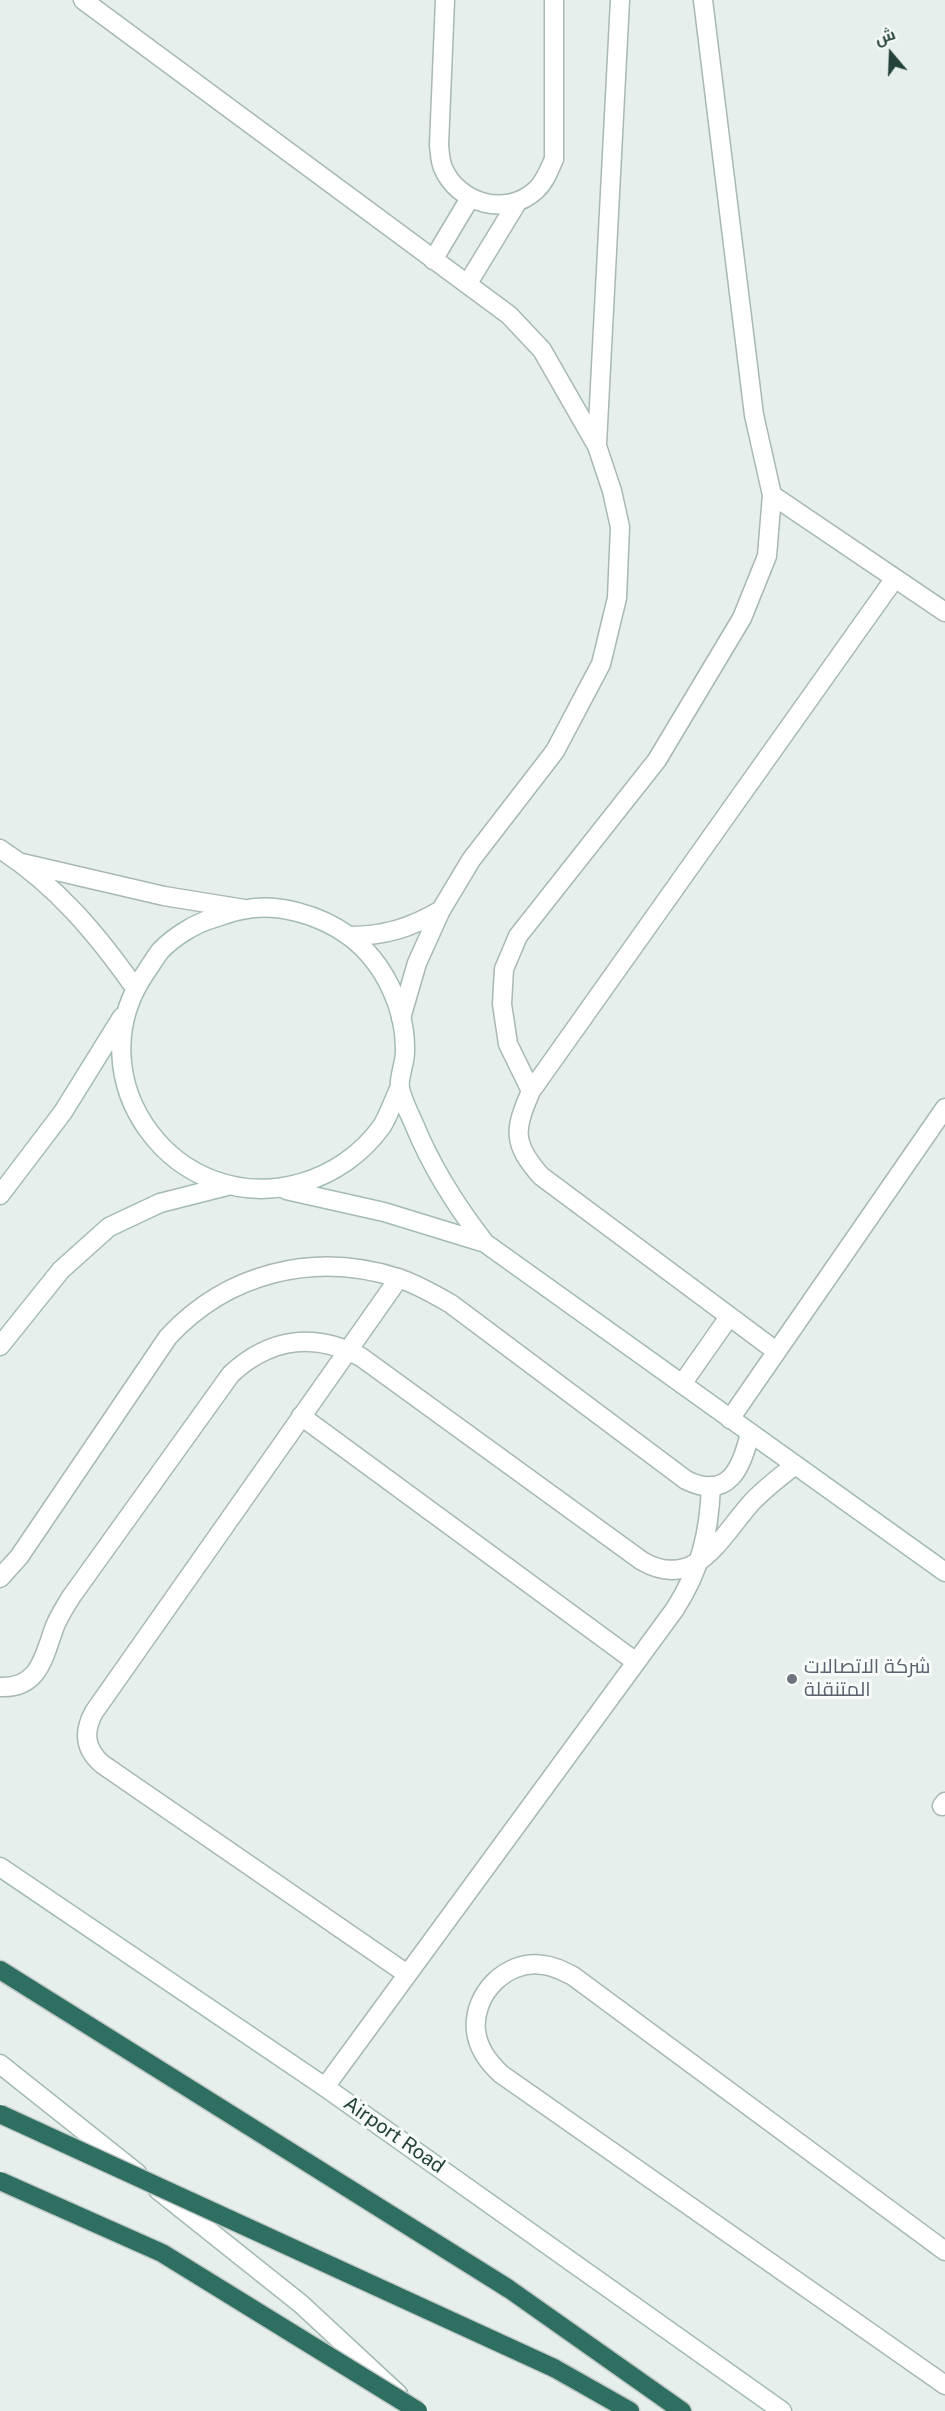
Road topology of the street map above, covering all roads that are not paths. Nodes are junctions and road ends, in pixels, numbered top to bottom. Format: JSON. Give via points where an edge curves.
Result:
{"nodes":[{"id":1,"x":83,"y":0,"type":"edge"},
{"id":2,"x":445,"y":0,"type":"edge"},
{"id":3,"x":554,"y":0,"type":"edge"},
{"id":4,"x":620,"y":0,"type":"edge"},
{"id":5,"x":703,"y":0,"type":"edge"},
{"id":6,"x":470,"y":198,"type":"junction"},
{"id":7,"x":518,"y":201,"type":"junction"},
{"id":8,"x":433,"y":260,"type":"junction"},
{"id":9,"x":468,"y":283,"type":"junction"},
{"id":10,"x":597,"y":446,"type":"junction"},
{"id":11,"x":772,"y":495,"type":"junction"},
{"id":12,"x":895,"y":578,"type":"junction"},
{"id":13,"x":945,"y":612,"type":"edge"},
{"id":14,"x":0,"y":849,"type":"edge"},
{"id":15,"x":22,"y":863,"type":"junction"},
{"id":16,"x":244,"y":909,"type":"junction"},
{"id":17,"x":441,"y":910,"type":"junction"},
{"id":18,"x":349,"y":936,"type":"junction"},
{"id":19,"x":135,"y":988,"type":"junction"},
{"id":20,"x":126,"y":1010,"type":"junction"},
{"id":21,"x":401,"y":1018,"type":"junction"},
{"id":22,"x":400,"y":1087,"type":"junction"},
{"id":23,"x":531,"y":1091,"type":"junction"},
{"id":24,"x":945,"y":1108,"type":"edge"},
{"id":25,"x":227,"y":1186,"type":"junction"},
{"id":26,"x":282,"y":1189,"type":"junction"},
{"id":27,"x":0,"y":1195,"type":"edge"},
{"id":28,"x":485,"y":1243,"type":"junction"},
{"id":29,"x":399,"y":1278,"type":"junction"},
{"id":30,"x":729,"y":1317,"type":"junction"},
{"id":31,"x":0,"y":1346,"type":"edge"},
{"id":32,"x":349,"y":1350,"type":"junction"},
{"id":33,"x":776,"y":1352,"type":"junction"},
{"id":34,"x":682,"y":1384,"type":"junction"},
{"id":35,"x":301,"y":1416,"type":"junction"},
{"id":36,"x":730,"y":1419,"type":"junction"},
{"id":37,"x":750,"y":1433,"type":"junction"},
{"id":38,"x":795,"y":1465,"type":"junction"},
{"id":39,"x":711,"y":1486,"type":"junction"},
{"id":40,"x":700,"y":1562,"type":"junction"},
{"id":41,"x":945,"y":1572,"type":"edge"},
{"id":42,"x":0,"y":1578,"type":"edge"},
{"id":43,"x":636,"y":1662,"type":"junction"},
{"id":44,"x":0,"y":1687,"type":"edge"},
{"id":45,"x":0,"y":1867,"type":"edge"},
{"id":46,"x":0,"y":1970,"type":"edge"},
{"id":47,"x":407,"y":1974,"type":"junction"},
{"id":48,"x":0,"y":2064,"type":"edge"},
{"id":49,"x":325,"y":2086,"type":"junction"},
{"id":50,"x":0,"y":2114,"type":"edge"},
{"id":51,"x":0,"y":2181,"type":"edge"},
{"id":52,"x":945,"y":2252,"type":"edge"},
{"id":53,"x":945,"y":2385,"type":"edge"},
{"id":54,"x":417,"y":2411,"type":"edge"},
{"id":55,"x":630,"y":2411,"type":"edge"},
{"id":56,"x":682,"y":2411,"type":"edge"},
{"id":57,"x":782,"y":2411,"type":"edge"}],
"edges":[{"from":1,"to":8,"type":"street"},
{"from":2,"to":6,"type":"street","via":[[439,145],[442,166],[453,185]]},
{"from":3,"to":7,"type":"street","via":[[554,159],[547,177],[535,191]]},
{"from":4,"to":10,"type":"street"},
{"from":5,"to":11,"type":"street","via":[[754,415]]},
{"from":6,"to":7,"type":"street","via":[[485,204]]},
{"from":6,"to":8,"type":"street"},
{"from":7,"to":9,"type":"street"},
{"from":8,"to":9,"type":"street"},
{"from":9,"to":10,"type":"street","via":[[509,315],[542,350]]},
{"from":10,"to":17,"type":"street","via":[[620,527],[617,598],[601,664],[555,751],[471,860]]},
{"from":11,"to":12,"type":"street"},
{"from":11,"to":23,"type":"street","via":[[767,556],[742,618],[657,760],[518,936],[504,969],[502,1004],[508,1044]]},
{"from":12,"to":13,"type":"street"},
{"from":12,"to":23,"type":"street"},
{"from":14,"to":15,"type":"street"},
{"from":15,"to":16,"type":"street","via":[[164,896]]},
{"from":15,"to":19,"type":"street","via":[[69,904]]},
{"from":16,"to":18,"type":"street","via":[[290,911],[317,918]]},
{"from":16,"to":19,"type":"street","via":[[200,922],[161,950]]},
{"from":17,"to":18,"type":"street","via":[[396,931]]},
{"from":17,"to":21,"type":"street","via":[[417,963]]},
{"from":18,"to":21,"type":"street","via":[[373,959],[391,986]]},
{"from":19,"to":20,"type":"street"},
{"from":20,"to":25,"type":"street","via":[[121,1048],[126,1085],[140,1120],[162,1149],[192,1172]]},
{"from":20,"to":27,"type":"street","via":[[63,1113]]},
{"from":21,"to":22,"type":"street","via":[[405,1053]]},
{"from":22,"to":26,"type":"street","via":[[383,1125],[356,1156],[321,1178]]},
{"from":22,"to":28,"type":"street","via":[[435,1170]]},
{"from":23,"to":30,"type":"street","via":[[519,1119],[519,1140],[526,1159],[541,1176]]},
{"from":24,"to":33,"type":"street"},
{"from":25,"to":26,"type":"street"},
{"from":25,"to":31,"type":"street","via":[[160,1203],[109,1227],[61,1270]]},
{"from":26,"to":28,"type":"street","via":[[384,1212]]},
{"from":28,"to":34,"type":"street"},
{"from":29,"to":32,"type":"street"},
{"from":29,"to":39,"type":"street","via":[[451,1304],[686,1480],[698,1486]]},
{"from":29,"to":42,"type":"street","via":[[372,1271],[316,1266],[261,1276],[209,1300],[168,1337],[19,1557]]},
{"from":30,"to":33,"type":"street"},
{"from":30,"to":34,"type":"street"},
{"from":32,"to":35,"type":"street"},
{"from":32,"to":40,"type":"street","via":[[642,1561],[677,1571]]},
{"from":32,"to":44,"type":"street","via":[[332,1344],[295,1342],[261,1352],[231,1374],[70,1597],[36,1673],[23,1682]]},
{"from":33,"to":36,"type":"street"},
{"from":34,"to":36,"type":"street"},
{"from":35,"to":43,"type":"street"},
{"from":35,"to":47,"type":"street","via":[[94,1712],[87,1740],[89,1749],[102,1764]]},
{"from":36,"to":37,"type":"street"},
{"from":37,"to":38,"type":"street"},
{"from":37,"to":39,"type":"street","via":[[742,1465],[723,1483]]},
{"from":38,"to":40,"type":"street","via":[[752,1502]]},
{"from":38,"to":41,"type":"street"},
{"from":39,"to":40,"type":"street"},
{"from":40,"to":43,"type":"street","via":[[675,1608]]},
{"from":43,"to":47,"type":"street"},
{"from":45,"to":49,"type":"street","name":"Airport Road"},
{"from":46,"to":56,"type":"highway","via":[[509,2289]]},
{"from":47,"to":49,"type":"street"},
{"from":48,"to":54,"type":"street","via":[[301,2304]]},
{"from":49,"to":57,"type":"street","name":"Airport Road"},
{"from":50,"to":55,"type":"highway","bridge":true,"via":[[554,2368]]},
{"from":51,"to":54,"type":"highway","bridge":true,"via":[[162,2253]]},
{"from":52,"to":53,"type":"street","via":[[573,1976],[540,1964],[523,1966],[507,1972],[483,1996],[476,2030],[480,2047],[501,2074]]}]}
